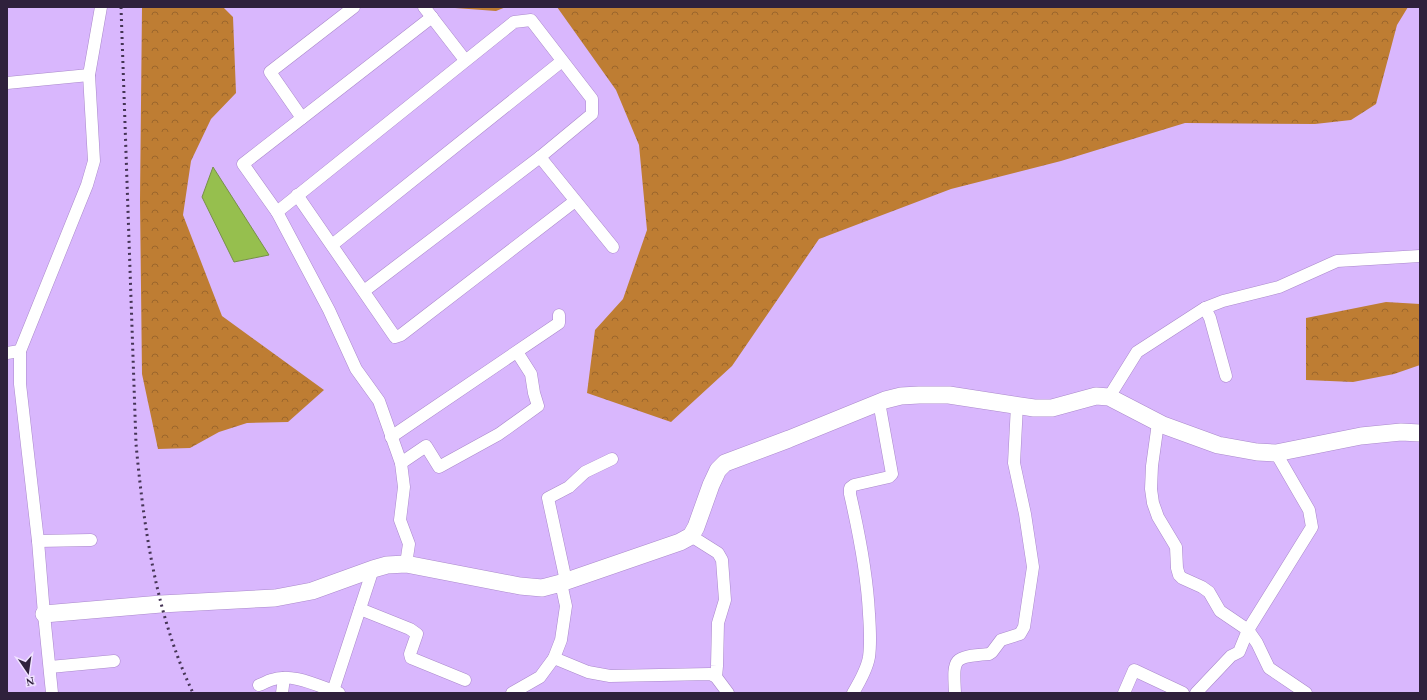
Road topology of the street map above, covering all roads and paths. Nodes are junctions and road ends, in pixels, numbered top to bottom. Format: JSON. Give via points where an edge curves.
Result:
{"nodes":[{"id":1,"x":101,"y":7,"type":"edge"},
{"id":2,"x":354,"y":7,"type":"edge"},
{"id":3,"x":424,"y":7,"type":"edge"},
{"id":4,"x":432,"y":17,"type":"junction"},
{"id":5,"x":465,"y":60,"type":"junction"},
{"id":6,"x":562,"y":61,"type":"junction"},
{"id":7,"x":89,"y":75,"type":"junction"},
{"id":8,"x":7,"y":83,"type":"edge"},
{"id":9,"x":302,"y":118,"type":"junction"},
{"id":10,"x":540,"y":157,"type":"junction"},
{"id":11,"x":297,"y":195,"type":"junction"},
{"id":12,"x":575,"y":201,"type":"junction"},
{"id":13,"x":277,"y":212,"type":"junction"},
{"id":14,"x":332,"y":245,"type":"junction"},
{"id":15,"x":613,"y":247,"type":"dead end"},
{"id":16,"x":1420,"y":256,"type":"edge"},
{"id":17,"x":364,"y":292,"type":"junction"},
{"id":18,"x":1206,"y":308,"type":"junction"},
{"id":19,"x":559,"y":315,"type":"dead end"},
{"id":20,"x":20,"y":351,"type":"junction"},
{"id":21,"x":516,"y":352,"type":"junction"},
{"id":22,"x":7,"y":353,"type":"edge"},
{"id":23,"x":1226,"y":376,"type":"dead end"},
{"id":24,"x":1109,"y":397,"type":"junction"},
{"id":25,"x":879,"y":402,"type":"junction"},
{"id":26,"x":1017,"y":405,"type":"junction"},
{"id":27,"x":1158,"y":423,"type":"junction"},
{"id":28,"x":1420,"y":433,"type":"edge"},
{"id":29,"x":391,"y":437,"type":"junction"},
{"id":30,"x":1276,"y":453,"type":"junction"},
{"id":31,"x":612,"y":459,"type":"dead end"},
{"id":32,"x":401,"y":463,"type":"junction"},
{"id":33,"x":691,"y":536,"type":"junction"},
{"id":34,"x":91,"y":540,"type":"dead end"},
{"id":35,"x":38,"y":541,"type":"junction"},
{"id":36,"x":406,"y":564,"type":"junction"},
{"id":37,"x":373,"y":569,"type":"junction"},
{"id":38,"x":564,"y":582,"type":"junction"},
{"id":39,"x":360,"y":609,"type":"junction"},
{"id":40,"x":44,"y":614,"type":"junction"},
{"id":41,"x":1248,"y":630,"type":"junction"},
{"id":42,"x":554,"y":658,"type":"junction"},
{"id":43,"x":114,"y":661,"type":"dead end"},
{"id":44,"x":50,"y":667,"type":"junction"},
{"id":45,"x":716,"y":677,"type":"junction"},
{"id":46,"x":284,"y":678,"type":"junction"},
{"id":47,"x":465,"y":680,"type":"dead end"},
{"id":48,"x":259,"y":685,"type":"dead end"},
{"id":49,"x":336,"y":692,"type":"edge"},
{"id":50,"x":52,"y":693,"type":"edge"},
{"id":51,"x":282,"y":693,"type":"edge"},
{"id":52,"x":512,"y":693,"type":"edge"},
{"id":53,"x":728,"y":693,"type":"edge"},
{"id":54,"x":853,"y":693,"type":"edge"},
{"id":55,"x":955,"y":693,"type":"edge"},
{"id":56,"x":1124,"y":693,"type":"edge"},
{"id":57,"x":1183,"y":693,"type":"edge"},
{"id":58,"x":1196,"y":693,"type":"edge"},
{"id":59,"x":1306,"y":693,"type":"edge"}],
"edges":[{"from":1,"to":7,"type":"street"},
{"from":2,"to":9,"type":"street","via":[[270,72]]},
{"from":3,"to":4,"type":"street"},
{"from":4,"to":5,"type":"street"},
{"from":4,"to":9,"type":"street"},
{"from":5,"to":6,"type":"street","via":[[514,22],[530,20]]},
{"from":5,"to":11,"type":"street","via":[[394,120]]},
{"from":6,"to":10,"type":"street","via":[[592,99],[592,114]]},
{"from":6,"to":14,"type":"street"},
{"from":7,"to":8,"type":"street"},
{"from":7,"to":20,"type":"street","via":[[94,161],[87,185]]},
{"from":9,"to":13,"type":"street","via":[[243,164]]},
{"from":10,"to":12,"type":"street"},
{"from":10,"to":17,"type":"street"},
{"from":11,"to":13,"type":"street"},
{"from":11,"to":14,"type":"street"},
{"from":12,"to":15,"type":"street"},
{"from":12,"to":17,"type":"street","via":[[401,335],[395,337]]},
{"from":13,"to":29,"type":"street","via":[[329,310],[356,369],[379,401]]},
{"from":14,"to":17,"type":"street"},
{"from":16,"to":18,"type":"street","via":[[1337,260],[1279,287],[1223,301]]},
{"from":18,"to":23,"type":"street"},
{"from":18,"to":24,"type":"street","via":[[1137,352]]},
{"from":19,"to":21,"type":"street","via":[[559,323]]},
{"from":20,"to":22,"type":"street"},
{"from":20,"to":35,"type":"street","via":[[20,384]]},
{"from":21,"to":29,"type":"street"},
{"from":21,"to":32,"type":"street","via":[[531,374],[538,406],[499,434],[439,467],[426,446]]},
{"from":24,"to":26,"type":"street","via":[[1096,396],[1052,408]]},
{"from":24,"to":27,"type":"street"},
{"from":25,"to":26,"type":"street","via":[[901,396],[949,395]]},
{"from":25,"to":33,"type":"street","via":[[725,463],[718,470],[711,485]]},
{"from":25,"to":54,"type":"street","via":[[892,474],[850,488],[868,588],[870,635],[869,658]]},
{"from":26,"to":55,"type":"street","via":[[1014,463],[1033,568],[1024,627],[1020,634],[1001,640],[989,654],[959,658],[956,663]]},
{"from":27,"to":30,"type":"street","via":[[1218,445]]},
{"from":27,"to":41,"type":"street","via":[[1151,489],[1158,517],[1176,548],[1179,574],[1182,578],[1202,586],[1209,592],[1220,611]]},
{"from":28,"to":30,"type":"street","via":[[1361,436]]},
{"from":29,"to":32,"type":"street"},
{"from":30,"to":41,"type":"street","via":[[1309,510],[1312,527]]},
{"from":31,"to":38,"type":"street","via":[[585,472],[569,487],[548,498]]},
{"from":32,"to":36,"type":"street","via":[[404,487],[400,520],[409,544]]},
{"from":33,"to":38,"type":"street"},
{"from":33,"to":45,"type":"street","via":[[718,553],[722,560],[725,600],[718,623]]},
{"from":34,"to":35,"type":"street"},
{"from":35,"to":40,"type":"street"},
{"from":36,"to":37,"type":"street"},
{"from":36,"to":38,"type":"street","via":[[520,586],[542,588]]},
{"from":37,"to":39,"type":"street"},
{"from":37,"to":40,"type":"street","via":[[312,590],[275,598]]},
{"from":38,"to":42,"type":"street","via":[[566,606],[561,640]]},
{"from":39,"to":47,"type":"street","via":[[410,628],[417,634],[411,658]]},
{"from":39,"to":49,"type":"street"},
{"from":40,"to":44,"type":"street"},
{"from":41,"to":58,"type":"street","via":[[1239,652],[1231,656]]},
{"from":41,"to":59,"type":"street","via":[[1269,668]]},
{"from":42,"to":45,"type":"street","via":[[588,672],[610,676],[710,674]]},
{"from":42,"to":52,"type":"street","via":[[540,677]]},
{"from":43,"to":44,"type":"street"},
{"from":44,"to":50,"type":"street"},
{"from":45,"to":53,"type":"street"},
{"from":46,"to":48,"type":"street","via":[[271,679]]},
{"from":46,"to":49,"type":"street","via":[[299,679]]},
{"from":46,"to":51,"type":"street"},
{"from":56,"to":57,"type":"street","via":[[1134,670]]}]}
